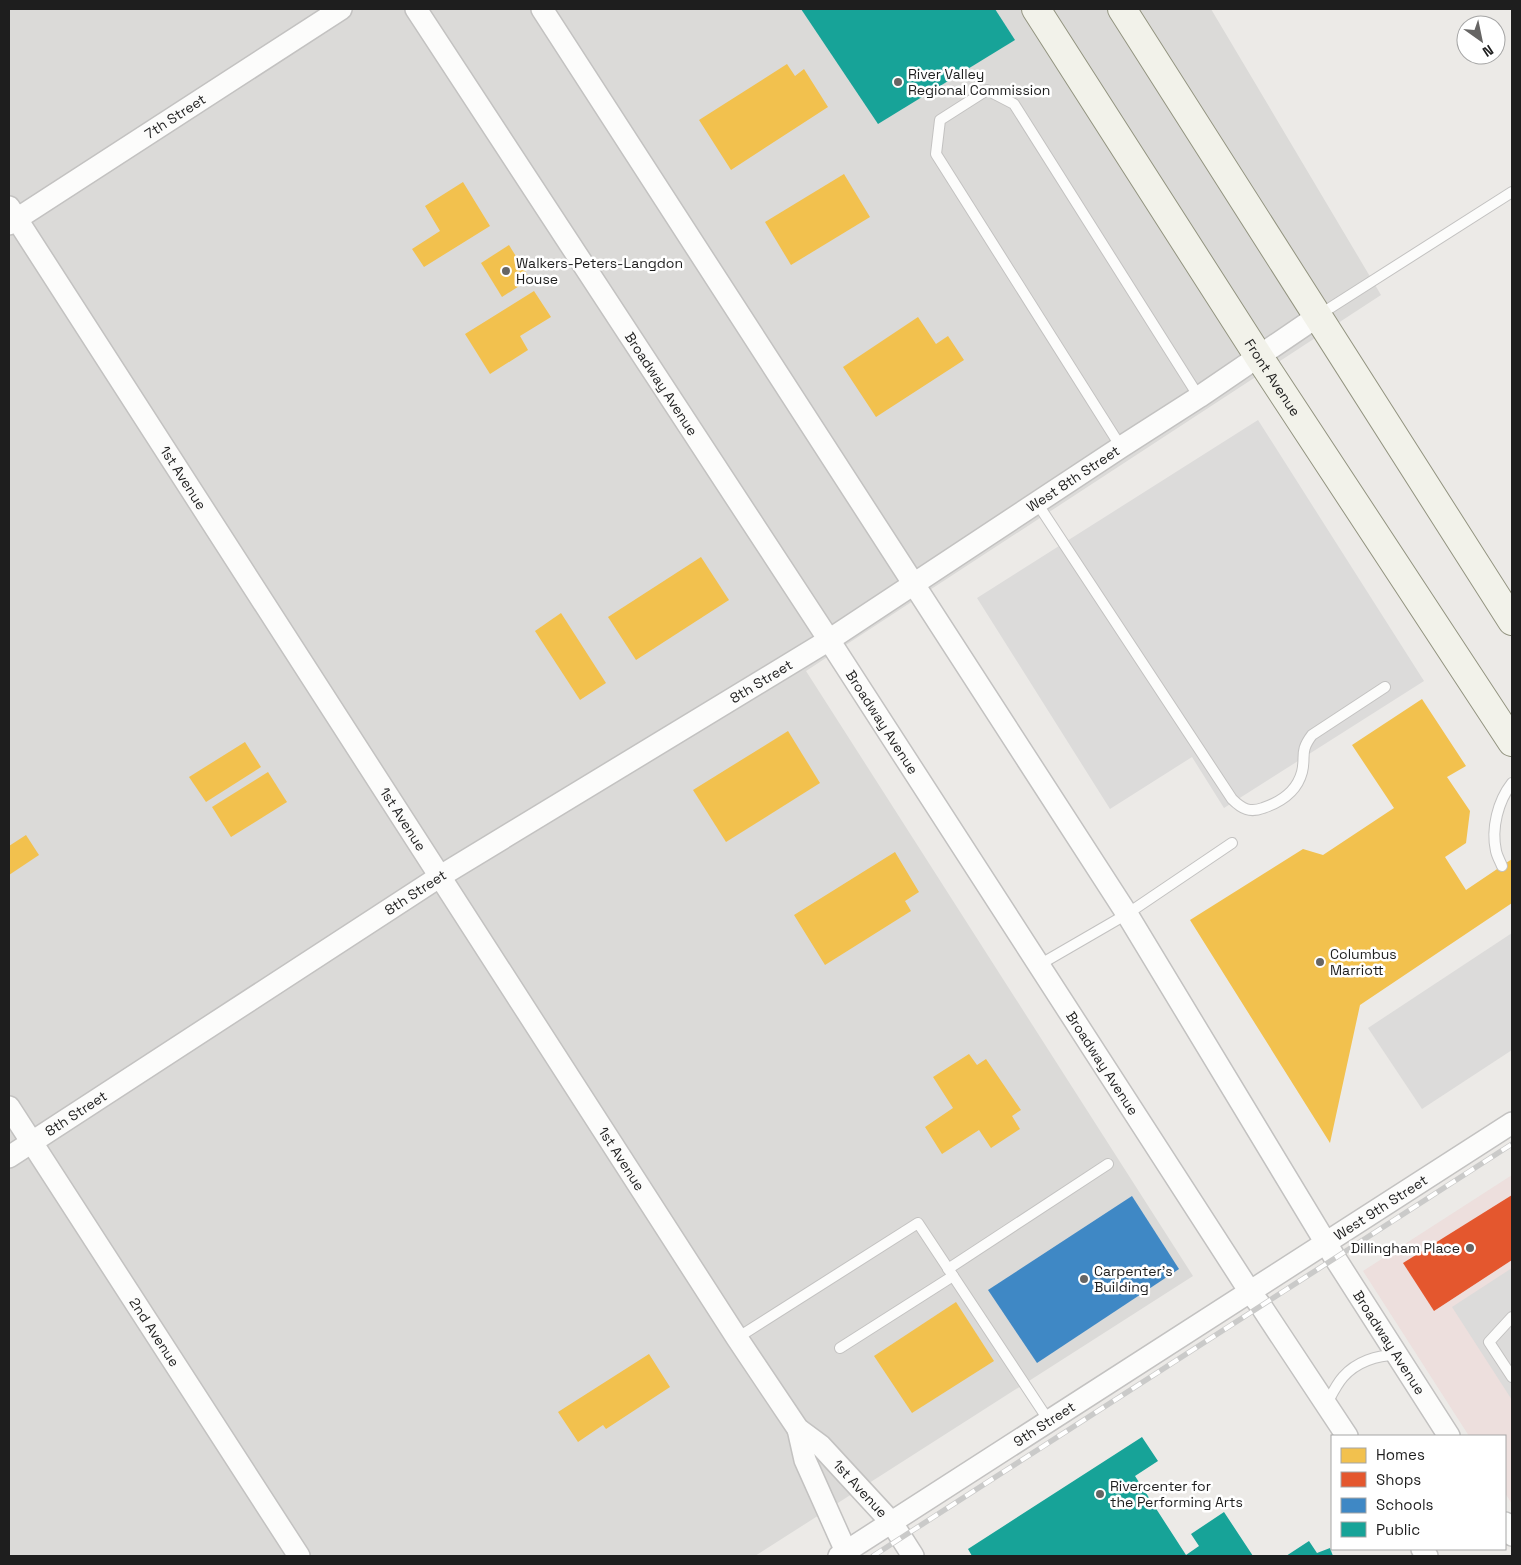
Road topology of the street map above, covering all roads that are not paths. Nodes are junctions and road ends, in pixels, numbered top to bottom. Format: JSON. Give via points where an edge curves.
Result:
{"nodes":[{"id":1,"x":341,"y":9,"type":"edge"},
{"id":2,"x":416,"y":9,"type":"edge"},
{"id":3,"x":542,"y":9,"type":"edge"},
{"id":4,"x":1036,"y":9,"type":"edge"},
{"id":5,"x":1122,"y":9,"type":"edge"},
{"id":6,"x":1512,"y":192,"type":"edge"},
{"id":7,"x":11,"y":216,"type":"edge"},
{"id":8,"x":1318,"y":316,"type":"junction"},
{"id":9,"x":1259,"y":357,"type":"junction"},
{"id":10,"x":1199,"y":397,"type":"junction"},
{"id":11,"x":1120,"y":447,"type":"junction"},
{"id":12,"x":1037,"y":503,"type":"junction"},
{"id":13,"x":914,"y":584,"type":"junction"},
{"id":14,"x":1512,"y":621,"type":"edge"},
{"id":15,"x":829,"y":640,"type":"junction"},
{"id":16,"x":1385,"y":687,"type":"dead end"},
{"id":17,"x":1512,"y":742,"type":"edge"},
{"id":18,"x":1512,"y":783,"type":"edge"},
{"id":19,"x":1232,"y":843,"type":"dead end"},
{"id":20,"x":1502,"y":866,"type":"dead end"},
{"id":21,"x":439,"y":877,"type":"junction"},
{"id":22,"x":1127,"y":914,"type":"junction"},
{"id":23,"x":1039,"y":965,"type":"junction"},
{"id":24,"x":9,"y":1107,"type":"edge"},
{"id":25,"x":1512,"y":1124,"type":"edge"},
{"id":26,"x":32,"y":1142,"type":"junction"},
{"id":27,"x":9,"y":1157,"type":"edge"},
{"id":28,"x":1108,"y":1164,"type":"dead end"},
{"id":29,"x":1326,"y":1243,"type":"junction"},
{"id":30,"x":951,"y":1272,"type":"junction"},
{"id":31,"x":1250,"y":1292,"type":"junction"},
{"id":32,"x":1512,"y":1318,"type":"edge"},
{"id":33,"x":737,"y":1338,"type":"junction"},
{"id":34,"x":840,"y":1348,"type":"dead end"},
{"id":35,"x":1397,"y":1354,"type":"junction"},
{"id":36,"x":1512,"y":1377,"type":"edge"},
{"id":37,"x":1326,"y":1405,"type":"junction"},
{"id":38,"x":1049,"y":1422,"type":"junction"},
{"id":39,"x":798,"y":1429,"type":"junction"},
{"id":40,"x":1346,"y":1435,"type":"edge"},
{"id":41,"x":1448,"y":1435,"type":"edge"},
{"id":42,"x":892,"y":1523,"type":"junction"},
{"id":43,"x":844,"y":1555,"type":"edge"},
{"id":44,"x":299,"y":1556,"type":"edge"},
{"id":45,"x":913,"y":1556,"type":"edge"}],
"edges":[{"from":1,"to":7,"type":"street","name":"7th Street"},
{"from":2,"to":15,"type":"street","name":"Broadway Avenue"},
{"from":3,"to":13,"type":"street","name":"Broadway Avenue"},
{"from":4,"to":9,"type":"street","name":"Front Avenue"},
{"from":5,"to":8,"type":"street"},
{"from":6,"to":8,"type":"lane"},
{"from":7,"to":21,"type":"street","name":"1st Avenue"},
{"from":8,"to":9,"type":"street","name":"West 8th Street"},
{"from":8,"to":14,"type":"street"},
{"from":9,"to":10,"type":"street","name":"West 8th Street"},
{"from":9,"to":17,"type":"street","name":"Front Avenue"},
{"from":10,"to":11,"type":"street","name":"West 8th Street"},
{"from":10,"to":11,"type":"lane","via":[[1014,104],[987,90],[979,95],[940,120],[936,154]]},
{"from":11,"to":12,"type":"street","name":"West 8th Street"},
{"from":12,"to":13,"type":"street","name":"West 8th Street"},
{"from":12,"to":16,"type":"lane","via":[[1241,808],[1257,810],[1276,804],[1295,789],[1302,772],[1305,744],[1312,735]]},
{"from":13,"to":15,"type":"street","name":"West 8th Street"},
{"from":13,"to":22,"type":"street","name":"Broadway Avenue"},
{"from":15,"to":21,"type":"street","name":"8th Street"},
{"from":15,"to":23,"type":"street","name":"Broadway Avenue"},
{"from":18,"to":20,"type":"lane","via":[[1500,802],[1495,825],[1496,852]]},
{"from":19,"to":22,"type":"lane"},
{"from":21,"to":26,"type":"street","name":"8th Street"},
{"from":21,"to":33,"type":"street","name":"1st Avenue"},
{"from":22,"to":23,"type":"lane"},
{"from":22,"to":29,"type":"street","name":"Broadway Avenue"},
{"from":23,"to":31,"type":"street","name":"Broadway Avenue"},
{"from":24,"to":26,"type":"street","name":"2nd Avenue"},
{"from":25,"to":29,"type":"street","name":"West 9th Street"},
{"from":26,"to":27,"type":"street","name":"8th Street"},
{"from":26,"to":44,"type":"street","name":"2nd Avenue"},
{"from":28,"to":30,"type":"lane"},
{"from":29,"to":31,"type":"street","name":"West 9th Street"},
{"from":29,"to":35,"type":"street","name":"Broadway Avenue"},
{"from":30,"to":33,"type":"lane","via":[[918,1223]]},
{"from":30,"to":34,"type":"lane"},
{"from":30,"to":38,"type":"lane"},
{"from":31,"to":37,"type":"street","name":"Broadway Avenue"},
{"from":31,"to":38,"type":"street","name":"9th Street"},
{"from":32,"to":36,"type":"lane","via":[[1489,1342]]},
{"from":33,"to":39,"type":"street","name":"1st Avenue"},
{"from":35,"to":37,"type":"lane","via":[[1367,1360],[1355,1367],[1343,1377]]},
{"from":35,"to":41,"type":"street","name":"Broadway Avenue"},
{"from":37,"to":40,"type":"street","name":"Broadway Avenue"},
{"from":38,"to":42,"type":"street","name":"9th Street"},
{"from":39,"to":42,"type":"street","name":"1st Avenue","via":[[821,1446]]},
{"from":39,"to":43,"type":"street","name":"1st Avenue","via":[[805,1460]]},
{"from":42,"to":43,"type":"street","name":"9th Street"},
{"from":42,"to":45,"type":"street","name":"1st Avenue"}]}
